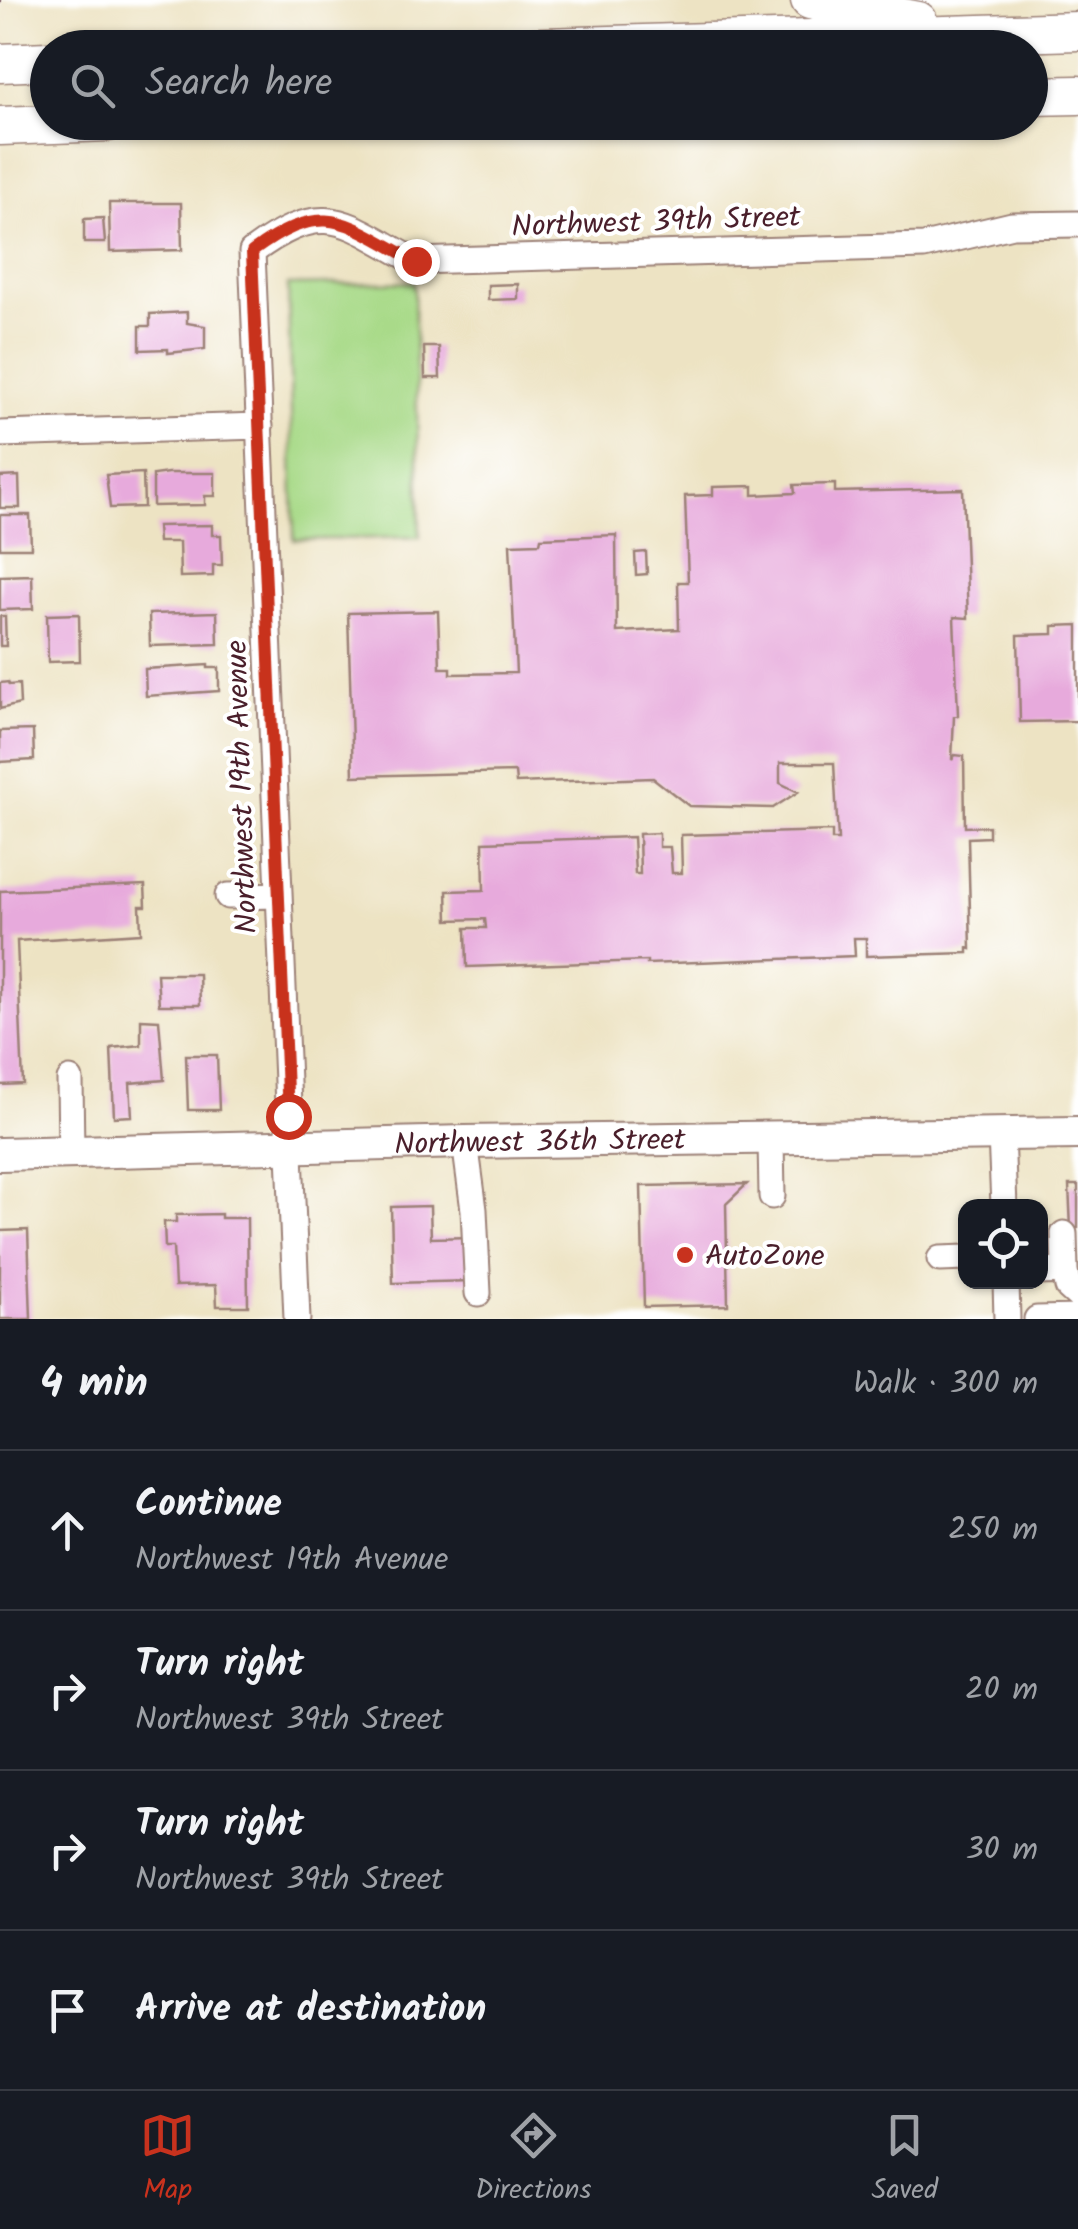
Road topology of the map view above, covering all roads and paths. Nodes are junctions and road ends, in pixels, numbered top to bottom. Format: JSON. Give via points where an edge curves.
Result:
{"nodes":[{"id":1,"x":810,"y":0,"type":"edge"},
{"id":2,"x":968,"y":30,"type":"edge"},
{"id":3,"x":1078,"y":31,"type":"edge"},
{"id":4,"x":1048,"y":32,"type":"edge"},
{"id":5,"x":30,"y":62,"type":"edge"},
{"id":6,"x":0,"y":63,"type":"edge"},
{"id":7,"x":1078,"y":94,"type":"edge"},
{"id":8,"x":1048,"y":95,"type":"edge"},
{"id":9,"x":1078,"y":224,"type":"edge"},
{"id":10,"x":252,"y":252,"type":"joint"},
{"id":11,"x":260,"y":426,"type":"junction"},
{"id":12,"x":0,"y":434,"type":"edge"},
{"id":13,"x":278,"y":895,"type":"junction"},
{"id":14,"x":228,"y":896,"type":"dead end"},
{"id":15,"x":70,"y":1080,"type":"dead end"},
{"id":16,"x":1078,"y":1133,"type":"edge"},
{"id":17,"x":1002,"y":1135,"type":"junction"},
{"id":18,"x":772,"y":1140,"type":"junction"},
{"id":19,"x":465,"y":1142,"type":"junction"},
{"id":20,"x":289,"y":1148,"type":"junction"},
{"id":21,"x":72,"y":1152,"type":"junction"},
{"id":22,"x":0,"y":1154,"type":"edge"},
{"id":23,"x":772,"y":1196,"type":"dead end"},
{"id":24,"x":1004,"y":1199,"type":"edge"},
{"id":25,"x":1064,"y":1234,"type":"dead end"},
{"id":26,"x":1053,"y":1272,"type":"edge"},
{"id":27,"x":1006,"y":1289,"type":"edge"},
{"id":28,"x":478,"y":1293,"type":"dead end"},
{"id":29,"x":1078,"y":1296,"type":"edge"},
{"id":30,"x":1078,"y":1318,"type":"edge"},
{"id":31,"x":297,"y":1319,"type":"edge"},
{"id":32,"x":1007,"y":1319,"type":"edge"},
{"id":33,"x":1036,"y":1319,"type":"edge"}],
"edges":[{"from":1,"to":2,"type":"highway"},
{"from":3,"to":4,"type":"highway"},
{"from":5,"to":6,"type":"highway"},
{"from":7,"to":8,"type":"highway"},
{"from":9,"to":10,"type":"street","name":"Northwest 39th Street","via":[[1012,224],[924,246],[416,261],[346,222],[310,220]]},
{"from":10,"to":11,"type":"street","name":"Northwest 19th Avenue"},
{"from":11,"to":12,"type":"street"},
{"from":11,"to":13,"type":"street","name":"Northwest 19th Avenue"},
{"from":13,"to":14,"type":"street"},
{"from":13,"to":20,"type":"street","name":"Northwest 19th Avenue"},
{"from":15,"to":21,"type":"street"},
{"from":16,"to":17,"type":"main road","name":"Northwest 36th Street"},
{"from":17,"to":18,"type":"main road","name":"Northwest 36th Street"},
{"from":17,"to":24,"type":"street"},
{"from":18,"to":19,"type":"main road","name":"Northwest 36th Street"},
{"from":18,"to":23,"type":"street"},
{"from":19,"to":20,"type":"main road","name":"Northwest 36th Street"},
{"from":19,"to":28,"type":"street"},
{"from":20,"to":21,"type":"main road","name":"Northwest 36th Street"},
{"from":20,"to":31,"type":"street","name":"Northwest 19th Avenue"},
{"from":21,"to":22,"type":"main road","name":"Northwest 36th Street"},
{"from":25,"to":26,"type":"street"},
{"from":26,"to":29,"type":"street"},
{"from":27,"to":32,"type":"street"},
{"from":30,"to":33,"type":"street"}]}
